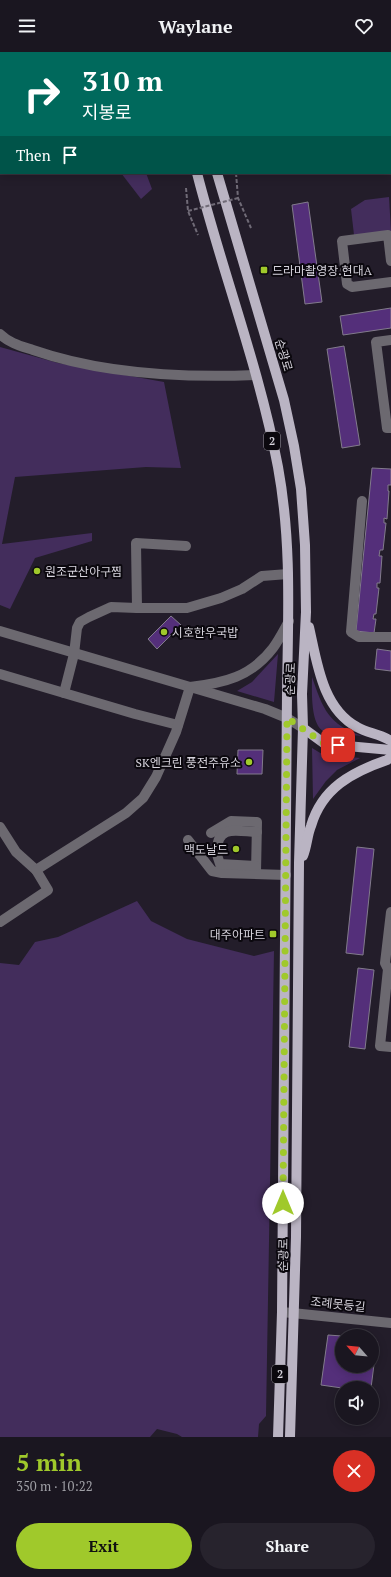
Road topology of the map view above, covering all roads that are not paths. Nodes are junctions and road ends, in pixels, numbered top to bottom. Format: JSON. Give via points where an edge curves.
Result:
{"nodes":[{"id":1,"x":197,"y":174,"type":"edge"},
{"id":2,"x":217,"y":174,"type":"edge"},
{"id":3,"x":391,"y":260,"type":"edge"},
{"id":4,"x":391,"y":282,"type":"edge"},
{"id":5,"x":0,"y":334,"type":"edge"},
{"id":6,"x":391,"y":340,"type":"edge"},
{"id":7,"x":255,"y":375,"type":"junction"},
{"id":8,"x":391,"y":428,"type":"edge"},
{"id":9,"x":362,"y":501,"type":"dead end"},
{"id":10,"x":186,"y":546,"type":"dead end"},
{"id":11,"x":288,"y":574,"type":"junction"},
{"id":12,"x":137,"y":608,"type":"junction"},
{"id":13,"x":306,"y":612,"type":"junction"},
{"id":14,"x":289,"y":621,"type":"junction"},
{"id":15,"x":0,"y":631,"type":"edge"},
{"id":16,"x":391,"y":637,"type":"edge"},
{"id":17,"x":74,"y":654,"type":"junction"},
{"id":18,"x":0,"y":674,"type":"edge"},
{"id":19,"x":190,"y":687,"type":"junction"},
{"id":20,"x":64,"y":693,"type":"junction"},
{"id":21,"x":287,"y":718,"type":"junction"},
{"id":22,"x":178,"y":725,"type":"junction"},
{"id":23,"x":303,"y":728,"type":"junction"},
{"id":24,"x":391,"y":741,"type":"edge"},
{"id":25,"x":391,"y":750,"type":"edge"},
{"id":26,"x":391,"y":757,"type":"edge"},
{"id":27,"x":0,"y":827,"type":"edge"},
{"id":28,"x":257,"y":832,"type":"junction"},
{"id":29,"x":211,"y":833,"type":"dead end"},
{"id":30,"x":188,"y":840,"type":"dead end"},
{"id":31,"x":299,"y":863,"type":"junction"},
{"id":32,"x":36,"y":870,"type":"junction"},
{"id":33,"x":256,"y":870,"type":"junction"},
{"id":34,"x":286,"y":875,"type":"junction"},
{"id":35,"x":391,"y":912,"type":"edge"},
{"id":36,"x":0,"y":922,"type":"edge"},
{"id":37,"x":388,"y":963,"type":"edge"},
{"id":38,"x":391,"y":1047,"type":"edge"},
{"id":39,"x":282,"y":1312,"type":"junction"},
{"id":40,"x":294,"y":1313,"type":"junction"},
{"id":41,"x":391,"y":1323,"type":"edge"},
{"id":42,"x":278,"y":1437,"type":"edge"},
{"id":43,"x":290,"y":1437,"type":"edge"}],
"edges":[{"from":1,"to":7,"type":"main road","name":"순광로","number":"2"},
{"from":2,"to":13,"type":"main road","name":"순광로","number":"2","via":[[284,400],[294,446],[301,489]]},
{"from":3,"to":4,"type":"street","via":[[388,235],[342,241],[347,284],[352,287]]},
{"from":5,"to":7,"type":"street","via":[[6,340],[48,355],[100,367],[171,375]]},
{"from":6,"to":8,"type":"street","via":[[376,342],[387,428]]},
{"from":7,"to":11,"type":"main road","name":"순광로","number":"2","via":[[278,468],[287,536]]},
{"from":9,"to":16,"type":"street","via":[[351,632],[360,637]]},
{"from":10,"to":12,"type":"street","via":[[136,543]]},
{"from":11,"to":12,"type":"street","via":[[262,576],[221,598],[187,608]]},
{"from":11,"to":14,"type":"main road","name":"순광로","number":"2"},
{"from":12,"to":17,"type":"street","via":[[108,607],[80,622]]},
{"from":13,"to":23,"type":"main road","name":"순광로","number":"2"},
{"from":13,"to":24,"type":"main road","via":[[322,682],[331,702],[356,726]]},
{"from":14,"to":19,"type":"street","via":[[274,648],[258,665],[217,684]]},
{"from":14,"to":21,"type":"main road","name":"순광로","number":"2"},
{"from":15,"to":17,"type":"street"},
{"from":17,"to":19,"type":"street"},
{"from":17,"to":20,"type":"street"},
{"from":18,"to":20,"type":"street"},
{"from":19,"to":21,"type":"street"},
{"from":19,"to":22,"type":"street"},
{"from":20,"to":22,"type":"street"},
{"from":21,"to":23,"type":"street"},
{"from":21,"to":34,"type":"main road","name":"순광로","number":"2"},
{"from":22,"to":32,"type":"street","via":[[156,777],[143,798],[126,813]]},
{"from":23,"to":25,"type":"main road","via":[[325,744]]},
{"from":23,"to":31,"type":"main road","name":"순광로","number":"2"},
{"from":26,"to":31,"type":"main road","via":[[352,774],[335,787],[320,805],[310,826],[306,848]]},
{"from":27,"to":32,"type":"street","via":[[16,852]]},
{"from":28,"to":29,"type":"street","via":[[257,822],[231,821]]},
{"from":28,"to":33,"type":"street"},
{"from":28,"to":33,"type":"street","via":[[230,831],[222,835],[218,842],[217,855],[220,864]]},
{"from":30,"to":33,"type":"street","via":[[212,871],[222,873]]},
{"from":31,"to":40,"type":"main road","name":"순광로","number":"2"},
{"from":32,"to":36,"type":"street","via":[[48,890]]},
{"from":33,"to":34,"type":"street"},
{"from":34,"to":39,"type":"main road","name":"순광로","number":"2"},
{"from":35,"to":37,"type":"street"},
{"from":37,"to":38,"type":"street","via":[[380,1046]]},
{"from":39,"to":40,"type":"street","name":"조례못등길"},
{"from":39,"to":42,"type":"main road","name":"순광로","number":"2"},
{"from":40,"to":41,"type":"street","name":"조례못등길"},
{"from":40,"to":43,"type":"main road","name":"순광로","number":"2"}]}
